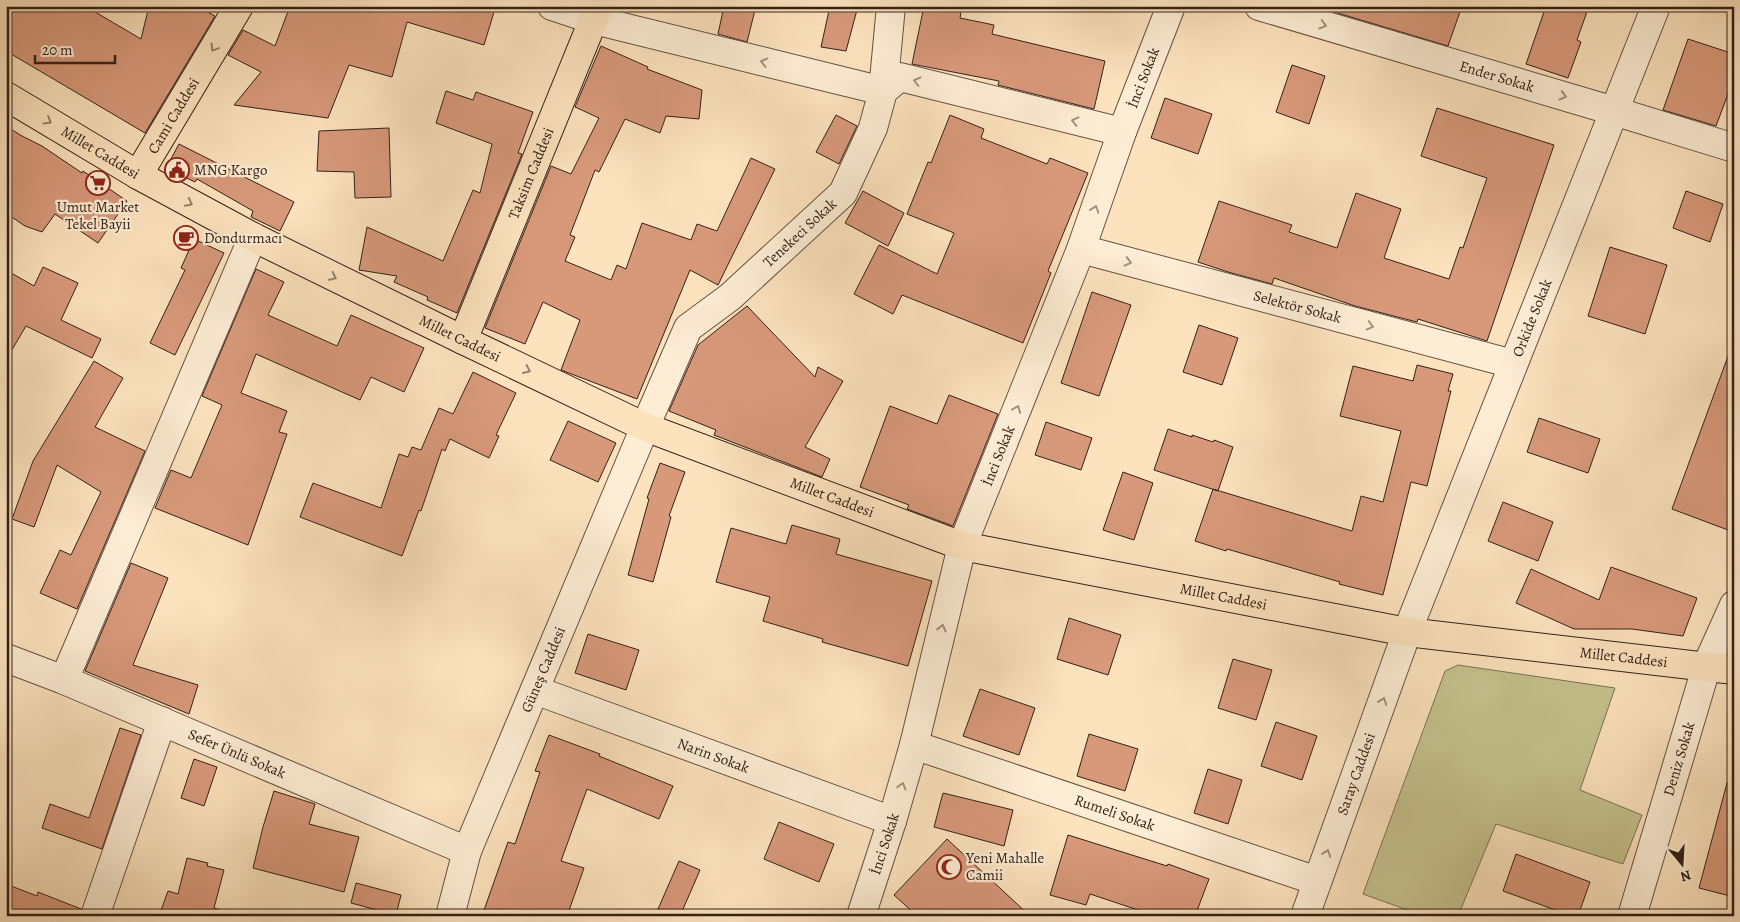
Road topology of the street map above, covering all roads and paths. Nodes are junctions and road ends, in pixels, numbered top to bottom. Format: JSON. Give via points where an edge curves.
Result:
{"nodes":[{"id":1,"x":239,"y":6,"type":"edge"},
{"id":2,"x":552,"y":6,"type":"edge"},
{"id":3,"x":891,"y":6,"type":"edge"},
{"id":4,"x":1171,"y":6,"type":"edge"},
{"id":5,"x":1259,"y":6,"type":"edge"},
{"id":6,"x":1656,"y":6,"type":"edge"},
{"id":7,"x":597,"y":13,"type":"edge"},
{"id":8,"x":883,"y":91,"type":"junction"},
{"id":9,"x":6,"y":96,"type":"edge"},
{"id":10,"x":1614,"y":111,"type":"junction"},
{"id":11,"x":1122,"y":132,"type":"junction"},
{"id":12,"x":1734,"y":148,"type":"edge"},
{"id":13,"x":138,"y":175,"type":"junction"},
{"id":14,"x":253,"y":237,"type":"junction"},
{"id":15,"x":1081,"y":249,"type":"junction"},
{"id":16,"x":463,"y":340,"type":"junction"},
{"id":17,"x":1513,"y":364,"type":"junction"},
{"id":18,"x":645,"y":427,"type":"junction"},
{"id":19,"x":962,"y":546,"type":"junction"},
{"id":20,"x":1734,"y":605,"type":"edge"},
{"id":21,"x":1407,"y":632,"type":"junction"},
{"id":22,"x":6,"y":658,"type":"edge"},
{"id":23,"x":1707,"y":665,"type":"junction"},
{"id":24,"x":1734,"y":670,"type":"edge"},
{"id":25,"x":64,"y":680,"type":"junction"},
{"id":26,"x":535,"y":690,"type":"junction"},
{"id":27,"x":162,"y":722,"type":"junction"},
{"id":28,"x":914,"y":744,"type":"junction"},
{"id":29,"x":892,"y":821,"type":"junction"},
{"id":30,"x":467,"y":851,"type":"junction"},
{"id":31,"x":1317,"y":881,"type":"junction"},
{"id":32,"x":95,"y":916,"type":"edge"},
{"id":33,"x":450,"y":916,"type":"edge"},
{"id":34,"x":861,"y":916,"type":"edge"},
{"id":35,"x":1305,"y":916,"type":"edge"},
{"id":36,"x":1632,"y":916,"type":"edge"}],
"edges":[{"from":1,"to":13,"type":"main road","name":"Cami Caddesi","one_way":true},
{"from":2,"to":7,"type":"street"},
{"from":3,"to":8,"type":"street","name":"Tenekeci Sokak"},
{"from":4,"to":11,"type":"street","name":"İnci Sokak"},
{"from":5,"to":10,"type":"street","name":"Ender Sokak","one_way":true},
{"from":6,"to":10,"type":"street","name":"Orkide Sokak"},
{"from":8,"to":7,"type":"street","one_way":true},
{"from":7,"to":16,"type":"main road","name":"Taksim Caddesi"},
{"from":11,"to":8,"type":"street","one_way":true,"via":[[900,77]]},
{"from":8,"to":18,"type":"street","name":"Tenekeci Sokak","via":[[873,128],[843,193],[730,297],[688,328]]},
{"from":9,"to":13,"type":"main road","name":"Millet Caddesi","one_way":true},
{"from":10,"to":12,"type":"street","name":"Ender Sokak"},
{"from":10,"to":17,"type":"street","name":"Orkide Sokak"},
{"from":15,"to":11,"type":"street","name":"İnci Sokak","one_way":true},
{"from":13,"to":14,"type":"main road","name":"Millet Caddesi","one_way":true},
{"from":14,"to":16,"type":"main road","name":"Millet Caddesi","one_way":true},
{"from":14,"to":25,"type":"street"},
{"from":15,"to":17,"type":"street","name":"Selektör Sokak","one_way":true},
{"from":19,"to":15,"type":"street","name":"İnci Sokak","one_way":true},
{"from":16,"to":18,"type":"main road","name":"Millet Caddesi","one_way":true},
{"from":17,"to":21,"type":"street","name":"Orkide Sokak"},
{"from":18,"to":19,"type":"main road","name":"Millet Caddesi"},
{"from":18,"to":26,"type":"street","name":"Güneş Caddesi"},
{"from":19,"to":21,"type":"main road","name":"Millet Caddesi"},
{"from":28,"to":19,"type":"street","name":"İnci Sokak","one_way":true},
{"from":20,"to":23,"type":"street","name":"Deniz Sokak"},
{"from":21,"to":23,"type":"main road","name":"Millet Caddesi"},
{"from":31,"to":21,"type":"street","name":"Saray Caddesi","one_way":true},
{"from":22,"to":25,"type":"street","name":"Sefer Ünlü Sokak"},
{"from":23,"to":24,"type":"main road","name":"Millet Caddesi"},
{"from":23,"to":36,"type":"street","name":"Deniz Sokak"},
{"from":25,"to":27,"type":"street","name":"Sefer Ünlü Sokak"},
{"from":26,"to":29,"type":"street","name":"Narin Sokak"},
{"from":26,"to":30,"type":"street","name":"Güneş Caddesi"},
{"from":27,"to":30,"type":"street","name":"Sefer Ünlü Sokak"},
{"from":27,"to":32,"type":"street"},
{"from":29,"to":28,"type":"street","name":"İnci Sokak","one_way":true},
{"from":28,"to":31,"type":"street","name":"Rumeli Sokak"},
{"from":29,"to":34,"type":"street","name":"İnci Sokak"},
{"from":30,"to":33,"type":"street","name":"Güneş Caddesi"},
{"from":31,"to":35,"type":"street","name":"Saray Caddesi"}]}
